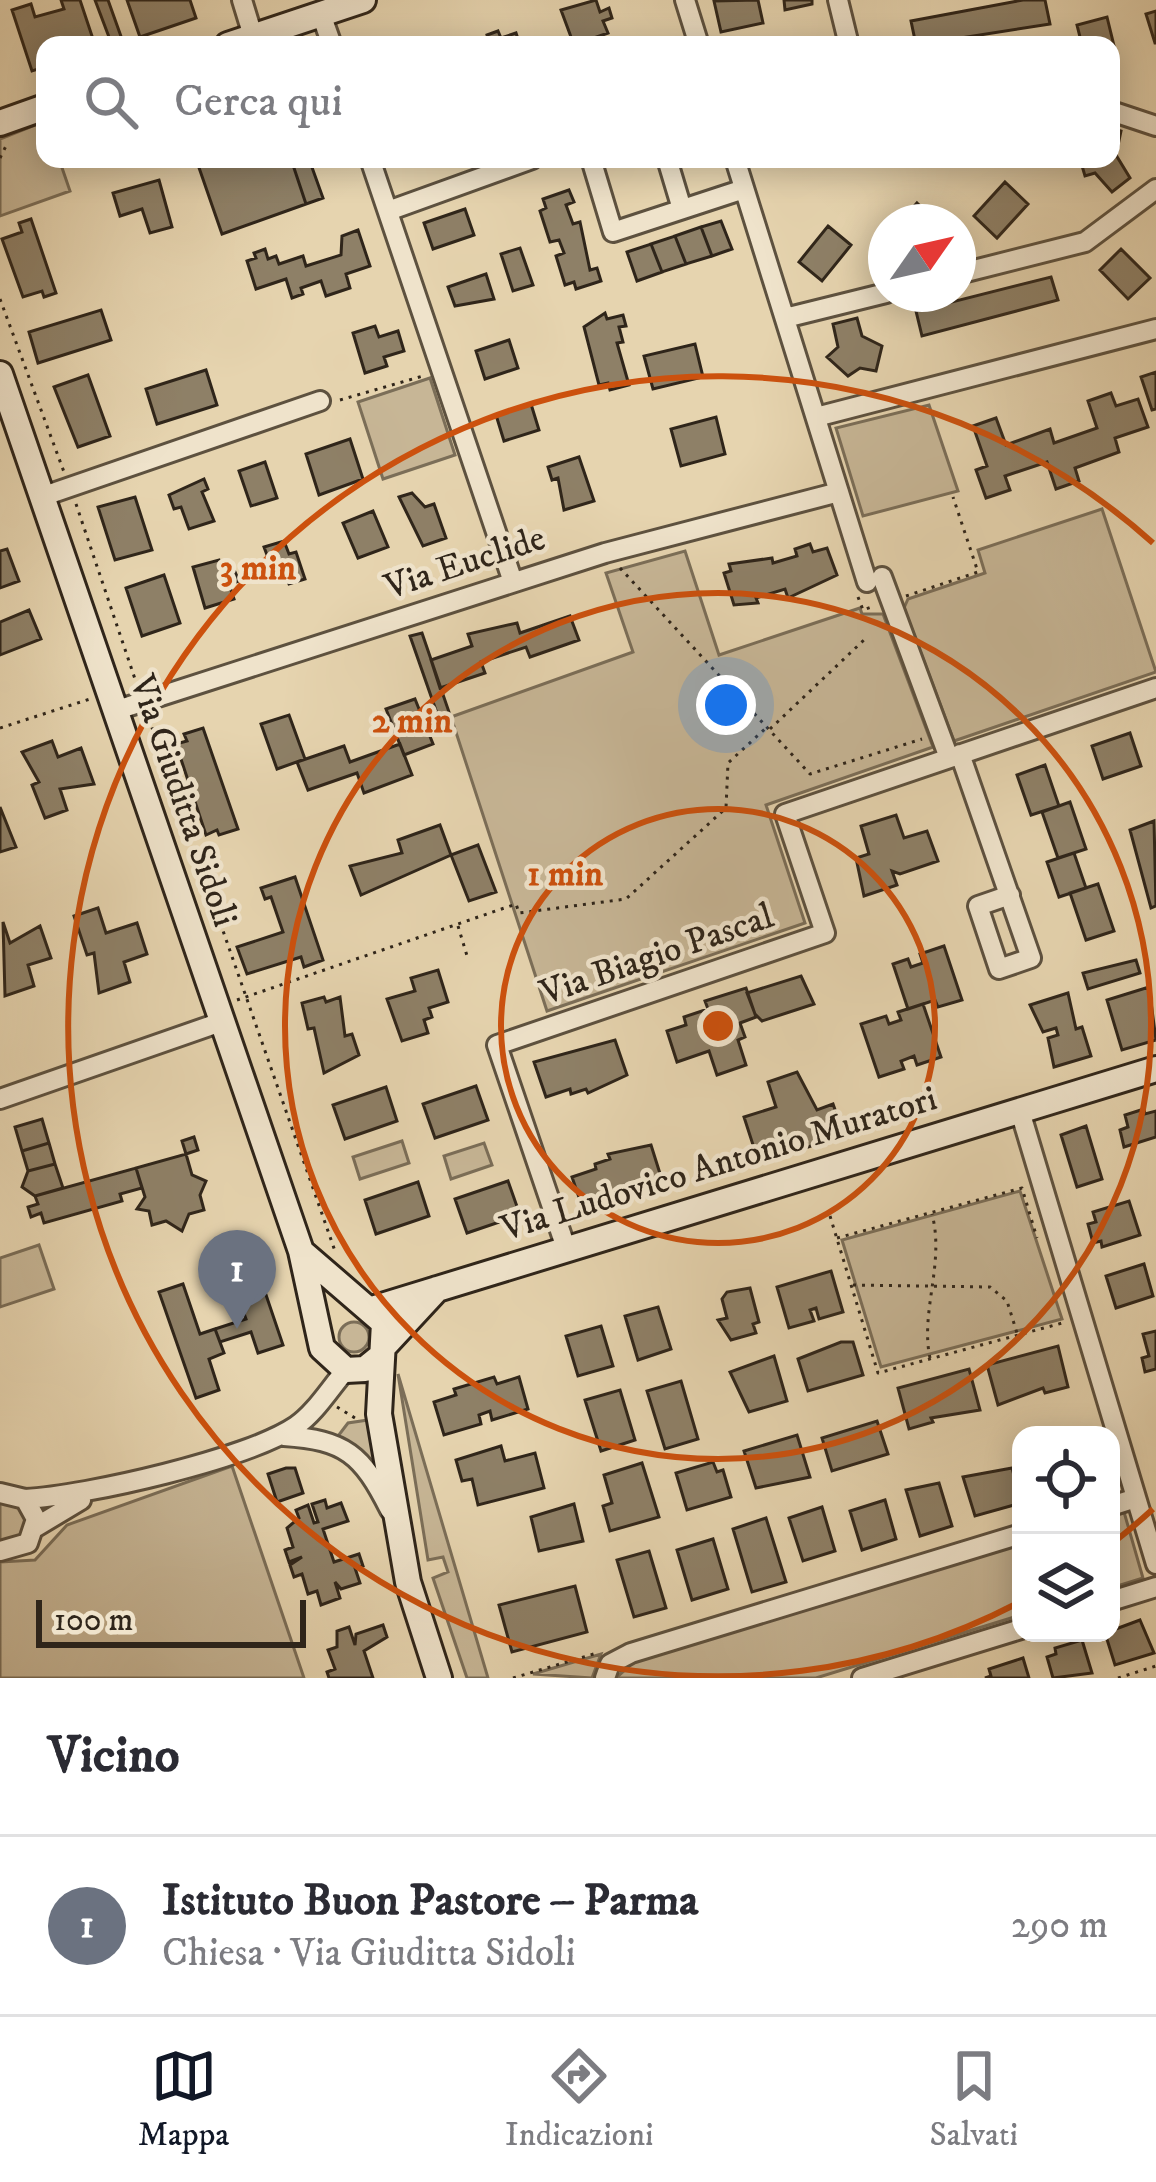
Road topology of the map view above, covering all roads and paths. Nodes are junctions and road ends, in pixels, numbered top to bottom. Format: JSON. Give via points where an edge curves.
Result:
{"nodes":[{"id":1,"x":242,"y":0,"type":"edge"},
{"id":2,"x":363,"y":0,"type":"edge"},
{"id":3,"x":685,"y":0,"type":"edge"},
{"id":4,"x":838,"y":0,"type":"edge"},
{"id":5,"x":321,"y":14,"type":"junction"},
{"id":6,"x":254,"y":36,"type":"joint"},
{"id":7,"x":329,"y":36,"type":"edge"},
{"id":8,"x":696,"y":36,"type":"edge"},
{"id":9,"x":846,"y":36,"type":"edge"},
{"id":10,"x":36,"y":110,"type":"edge"},
{"id":11,"x":1120,"y":114,"type":"edge"},
{"id":12,"x":0,"y":122,"type":"edge"},
{"id":13,"x":1156,"y":126,"type":"edge"},
{"id":14,"x":373,"y":168,"type":"edge"},
{"id":15,"x":508,"y":168,"type":"edge"},
{"id":16,"x":594,"y":168,"type":"edge"},
{"id":17,"x":670,"y":168,"type":"edge"},
{"id":18,"x":738,"y":168,"type":"edge"},
{"id":19,"x":744,"y":189,"type":"junction"},
{"id":20,"x":1156,"y":189,"type":"edge"},
{"id":21,"x":682,"y":209,"type":"junction"},
{"id":22,"x":388,"y":212,"type":"junction"},
{"id":23,"x":976,"y":269,"type":"edge"},
{"id":24,"x":868,"y":297,"type":"edge"},
{"id":25,"x":0,"y":299,"type":"edge"},
{"id":26,"x":785,"y":318,"type":"junction"},
{"id":27,"x":1156,"y":329,"type":"edge"},
{"id":28,"x":442,"y":370,"type":"junction"},
{"id":29,"x":0,"y":374,"type":"edge"},
{"id":30,"x":320,"y":401,"type":"joint"},
{"id":31,"x":816,"y":417,"type":"junction"},
{"id":32,"x":70,"y":488,"type":"junction"},
{"id":33,"x":839,"y":492,"type":"junction"},
{"id":34,"x":41,"y":497,"type":"junction"},
{"id":35,"x":953,"y":497,"type":"dead end"},
{"id":36,"x":640,"y":561,"type":"dead end"},
{"id":37,"x":513,"y":582,"type":"junction"},
{"id":38,"x":868,"y":583,"type":"junction"},
{"id":39,"x":890,"y":601,"type":"junction"},
{"id":40,"x":865,"y":640,"type":"dead end"},
{"id":41,"x":140,"y":693,"type":"junction"},
{"id":42,"x":1154,"y":696,"type":"edge"},
{"id":43,"x":111,"y":702,"type":"junction"},
{"id":44,"x":0,"y":728,"type":"edge"},
{"id":45,"x":768,"y":728,"type":"junction"},
{"id":46,"x":939,"y":734,"type":"junction"},
{"id":47,"x":954,"y":756,"type":"junction"},
{"id":48,"x":1010,"y":895,"type":"dead end"},
{"id":49,"x":457,"y":925,"type":"junction"},
{"id":50,"x":468,"y":959,"type":"dead end"},
{"id":51,"x":246,"y":997,"type":"junction"},
{"id":52,"x":219,"y":1015,"type":"junction"},
{"id":53,"x":1156,"y":1069,"type":"edge"},
{"id":54,"x":0,"y":1099,"type":"edge"},
{"id":55,"x":1019,"y":1111,"type":"junction"},
{"id":56,"x":931,"y":1213,"type":"junction"},
{"id":57,"x":830,"y":1216,"type":"dead end"},
{"id":58,"x":836,"y":1238,"type":"junction"},
{"id":59,"x":1042,"y":1238,"type":"dead end"},
{"id":60,"x":566,"y":1249,"type":"junction"},
{"id":61,"x":301,"y":1251,"type":"junction"},
{"id":62,"x":338,"y":1258,"type":"dead end"},
{"id":63,"x":851,"y":1286,"type":"junction"},
{"id":64,"x":934,"y":1286,"type":"junction"},
{"id":65,"x":439,"y":1287,"type":"junction"},
{"id":66,"x":367,"y":1306,"type":"junction"},
{"id":67,"x":1068,"y":1322,"type":"dead end"},
{"id":68,"x":1018,"y":1335,"type":"junction"},
{"id":69,"x":322,"y":1337,"type":"junction"},
{"id":70,"x":384,"y":1350,"type":"junction"},
{"id":71,"x":930,"y":1358,"type":"junction"},
{"id":72,"x":350,"y":1370,"type":"junction"},
{"id":73,"x":322,"y":1398,"type":"junction"},
{"id":74,"x":379,"y":1414,"type":"junction"},
{"id":75,"x":274,"y":1437,"type":"junction"},
{"id":76,"x":2,"y":1488,"type":"edge"},
{"id":77,"x":102,"y":1490,"type":"junction"},
{"id":78,"x":1136,"y":1498,"type":"junction"},
{"id":79,"x":25,"y":1499,"type":"junction"},
{"id":80,"x":1120,"y":1503,"type":"edge"},
{"id":81,"x":36,"y":1527,"type":"junction"},
{"id":82,"x":1012,"y":1537,"type":"edge"},
{"id":83,"x":400,"y":1542,"type":"junction"},
{"id":84,"x":0,"y":1551,"type":"edge"},
{"id":85,"x":1156,"y":1564,"type":"edge"},
{"id":86,"x":1156,"y":1587,"type":"edge"},
{"id":87,"x":1120,"y":1598,"type":"edge"},
{"id":88,"x":1012,"y":1632,"type":"edge"},
{"id":89,"x":632,"y":1653,"type":"junction"},
{"id":90,"x":1156,"y":1666,"type":"edge"},
{"id":91,"x":532,"y":1675,"type":"edge"},
{"id":92,"x":439,"y":1678,"type":"edge"},
{"id":93,"x":513,"y":1678,"type":"edge"},
{"id":94,"x":604,"y":1678,"type":"edge"},
{"id":95,"x":862,"y":1678,"type":"edge"},
{"id":96,"x":1118,"y":1678,"type":"edge"}],
"edges":[{"from":1,"to":6,"type":"street"},
{"from":2,"to":5,"type":"street"},
{"from":3,"to":8,"type":"street"},
{"from":4,"to":9,"type":"street"},
{"from":5,"to":6,"type":"street"},
{"from":5,"to":7,"type":"street"},
{"from":10,"to":12,"type":"street"},
{"from":11,"to":13,"type":"street"},
{"from":14,"to":22,"type":"street"},
{"from":15,"to":22,"type":"street"},
{"from":16,"to":21,"type":"street","via":[[613,232]]},
{"from":17,"to":21,"type":"street"},
{"from":18,"to":19,"type":"street"},
{"from":19,"to":21,"type":"street"},
{"from":19,"to":26,"type":"street"},
{"from":20,"to":23,"type":"street","via":[[1084,242]]},
{"from":22,"to":28,"type":"street"},
{"from":24,"to":26,"type":"street"},
{"from":25,"to":32,"type":"path"},
{"from":26,"to":31,"type":"street"},
{"from":27,"to":31,"type":"street"},
{"from":28,"to":30,"type":"path","via":[[355,399]]},
{"from":28,"to":37,"type":"street"},
{"from":29,"to":34,"type":"street","name":"Via Giuditta Sidoli"},
{"from":30,"to":32,"type":"street"},
{"from":31,"to":33,"type":"street"},
{"from":32,"to":34,"type":"street"},
{"from":32,"to":41,"type":"path"},
{"from":33,"to":37,"type":"street","name":"Via Euclide"},
{"from":33,"to":38,"type":"street"},
{"from":34,"to":43,"type":"street","name":"Via Giuditta Sidoli"},
{"from":35,"to":39,"type":"path","via":[[978,572]]},
{"from":36,"to":45,"type":"path","via":[[619,567]]},
{"from":37,"to":41,"type":"street","name":"Via Euclide"},
{"from":38,"to":39,"type":"street"},
{"from":38,"to":39,"type":"path","via":[[863,610]]},
{"from":39,"to":46,"type":"street"},
{"from":40,"to":45,"type":"path"},
{"from":41,"to":43,"type":"street","name":"Via Euclide"},
{"from":41,"to":43,"type":"path"},
{"from":41,"to":51,"type":"path"},
{"from":42,"to":47,"type":"street","name":"Via Biagio Pascal"},
{"from":43,"to":44,"type":"path"},
{"from":43,"to":52,"type":"street","name":"Via Giuditta Sidoli"},
{"from":45,"to":46,"type":"path","via":[[812,775]]},
{"from":45,"to":49,"type":"path","via":[[728,763],[726,808],[630,897],[519,913],[516,904]]},
{"from":46,"to":47,"type":"street"},
{"from":47,"to":48,"type":"street"},
{"from":47,"to":60,"type":"street","name":"Via Biagio Pascal","via":[[785,814],[825,933],[497,1045]]},
{"from":49,"to":50,"type":"path"},
{"from":49,"to":51,"type":"path"},
{"from":51,"to":52,"type":"path"},
{"from":51,"to":62,"type":"path"},
{"from":52,"to":54,"type":"street"},
{"from":52,"to":61,"type":"street","name":"Via Giuditta Sidoli"},
{"from":53,"to":55,"type":"street","name":"Via Ludovico Antonio Muratori"},
{"from":55,"to":60,"type":"street","name":"Via Ludovico Antonio Muratori"},
{"from":55,"to":78,"type":"street"},
{"from":56,"to":58,"type":"path"},
{"from":56,"to":59,"type":"path","via":[[1022,1188]]},
{"from":56,"to":64,"type":"path"},
{"from":57,"to":58,"type":"path"},
{"from":58,"to":63,"type":"path"},
{"from":60,"to":65,"type":"street","name":"Via Ludovico Antonio Muratori"},
{"from":61,"to":66,"type":"street","name":"Via Giuditta Sidoli"},
{"from":61,"to":69,"type":"street","name":"Via Giuditta Sidoli"},
{"from":63,"to":64,"type":"path"},
{"from":63,"to":71,"type":"path","via":[[878,1372]]},
{"from":64,"to":68,"type":"path","via":[[994,1289]]},
{"from":64,"to":71,"type":"path","via":[[925,1329]]},
{"from":65,"to":66,"type":"street","name":"Via Ludovico Antonio Muratori"},
{"from":65,"to":70,"type":"street"},
{"from":66,"to":69,"type":"street","via":[[342,1305]]},
{"from":66,"to":70,"type":"street","name":"Via Giuditta Sidoli","via":[[384,1323]]},
{"from":67,"to":68,"type":"path"},
{"from":68,"to":71,"type":"path"},
{"from":69,"to":72,"type":"street","name":"Via Giuditta Sidoli"},
{"from":69,"to":73,"type":"street"},
{"from":70,"to":72,"type":"street"},
{"from":70,"to":74,"type":"street","name":"Via Giuditta Sidoli"},
{"from":72,"to":73,"type":"street"},
{"from":72,"to":74,"type":"street","name":"Via Giuditta Sidoli"},
{"from":73,"to":74,"type":"path","via":[[354,1418]]},
{"from":73,"to":75,"type":"street"},
{"from":74,"to":83,"type":"street","name":"Via Giuditta Sidoli"},
{"from":75,"to":77,"type":"street"},
{"from":75,"to":83,"type":"street","name":"Via Giuditta Sidoli","via":[[318,1436],[346,1450],[376,1483]]},
{"from":76,"to":79,"type":"street"},
{"from":77,"to":79,"type":"street"},
{"from":77,"to":81,"type":"street"},
{"from":78,"to":80,"type":"street"},
{"from":78,"to":85,"type":"street"},
{"from":79,"to":81,"type":"street"},
{"from":81,"to":84,"type":"street","via":[[20,1548]]},
{"from":82,"to":89,"type":"street"},
{"from":83,"to":92,"type":"street","name":"Via Giuditta Sidoli"},
{"from":86,"to":87,"type":"street"},
{"from":88,"to":95,"type":"street"},
{"from":89,"to":91,"type":"path","via":[[628,1643]]},
{"from":89,"to":94,"type":"street","via":[[615,1660]]},
{"from":90,"to":96,"type":"path"},
{"from":91,"to":93,"type":"path"}]}
